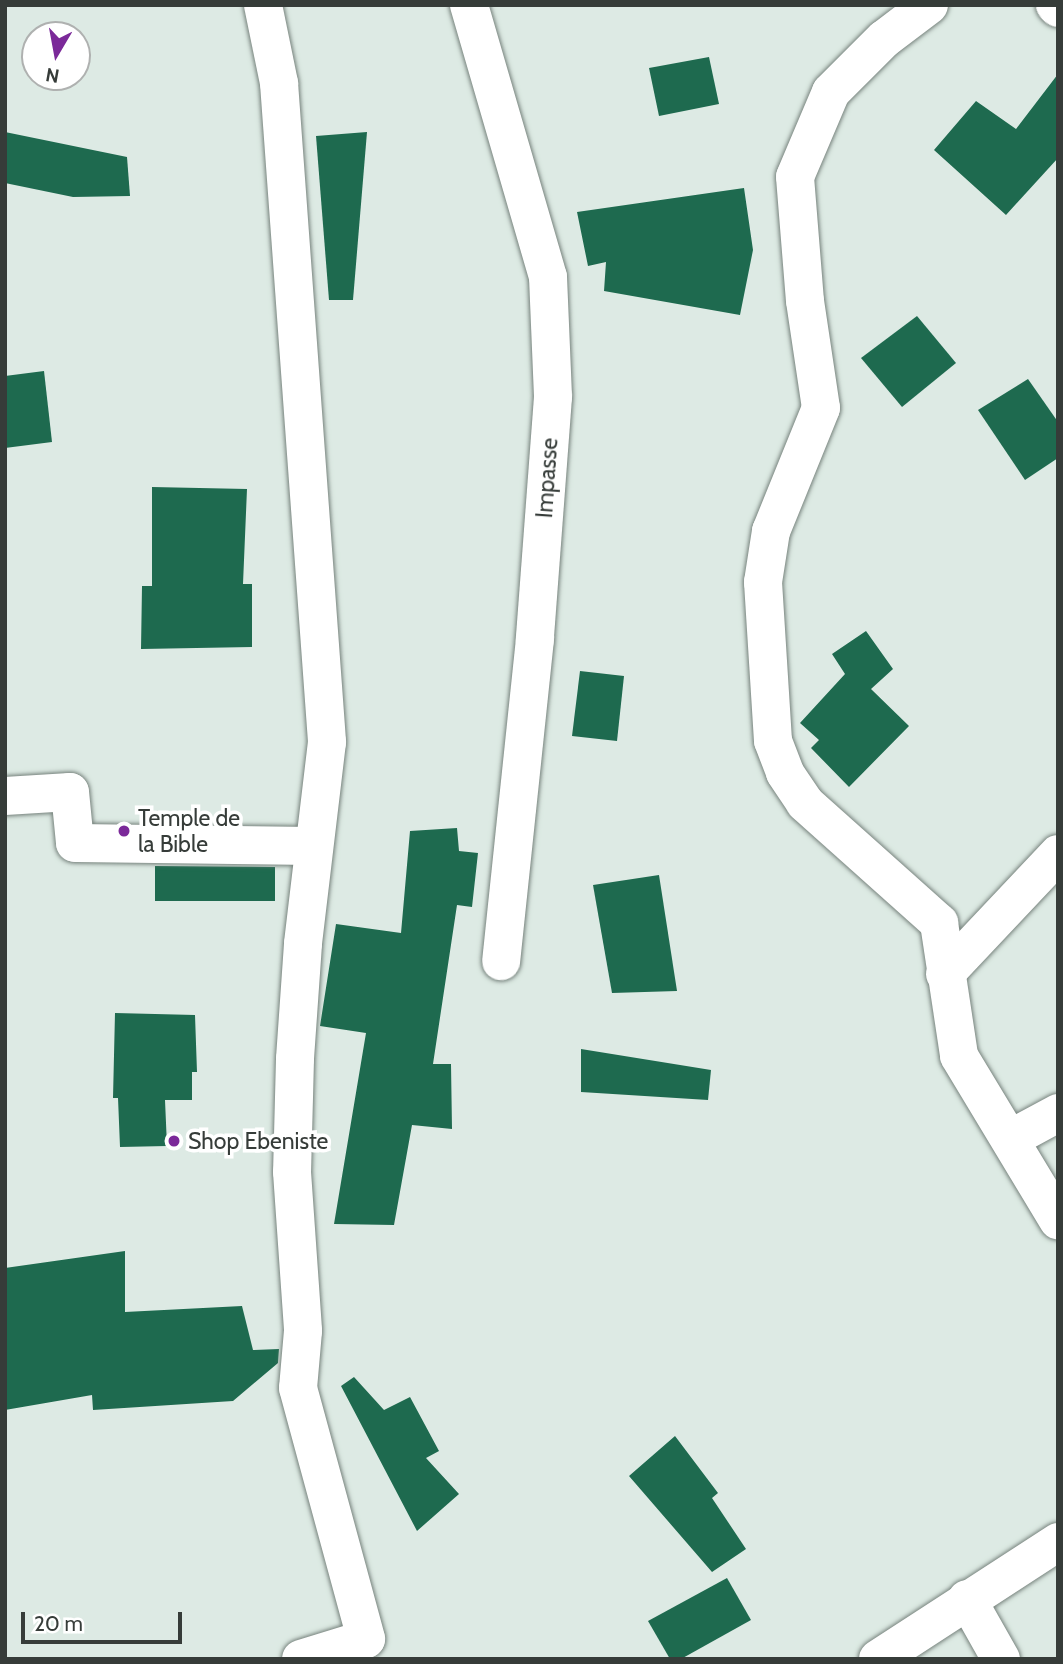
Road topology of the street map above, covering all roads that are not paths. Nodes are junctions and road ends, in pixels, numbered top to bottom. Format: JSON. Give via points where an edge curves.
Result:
{"nodes":[{"id":1,"x":263,"y":5,"type":"edge"},
{"id":2,"x":469,"y":5,"type":"edge"},
{"id":3,"x":929,"y":5,"type":"edge"},
{"id":4,"x":5,"y":796,"type":"edge"},
{"id":5,"x":314,"y":846,"type":"junction"},
{"id":6,"x":1058,"y":854,"type":"edge"},
{"id":7,"x":501,"y":961,"type":"dead end"},
{"id":8,"x":945,"y":974,"type":"junction"},
{"id":9,"x":1058,"y":1113,"type":"edge"},
{"id":10,"x":1010,"y":1139,"type":"junction"},
{"id":11,"x":1058,"y":1220,"type":"edge"},
{"id":12,"x":1058,"y":1542,"type":"edge"},
{"id":13,"x":967,"y":1599,"type":"junction"},
{"id":14,"x":300,"y":1659,"type":"edge"},
{"id":15,"x":878,"y":1659,"type":"edge"},
{"id":16,"x":1001,"y":1659,"type":"edge"}],
"edges":[{"from":1,"to":5,"type":"street","via":[[279,83],[327,742]]},
{"from":2,"to":7,"type":"street","name":"Impasse","via":[[548,277],[553,397]]},
{"from":3,"to":8,"type":"street","via":[[884,39],[831,92],[795,177],[805,302],[821,408],[771,531],[763,582],[773,741],[785,773],[805,803],[939,923]]},
{"from":4,"to":5,"type":"street","via":[[70,792],[75,843]]},
{"from":5,"to":14,"type":"street","via":[[295,1059],[292,1172],[303,1331],[298,1388],[366,1639]]},
{"from":6,"to":8,"type":"street"},
{"from":8,"to":10,"type":"street","via":[[959,1056]]},
{"from":9,"to":10,"type":"street"},
{"from":10,"to":11,"type":"street"},
{"from":12,"to":13,"type":"street"},
{"from":13,"to":15,"type":"street"},
{"from":13,"to":16,"type":"street"}]}
